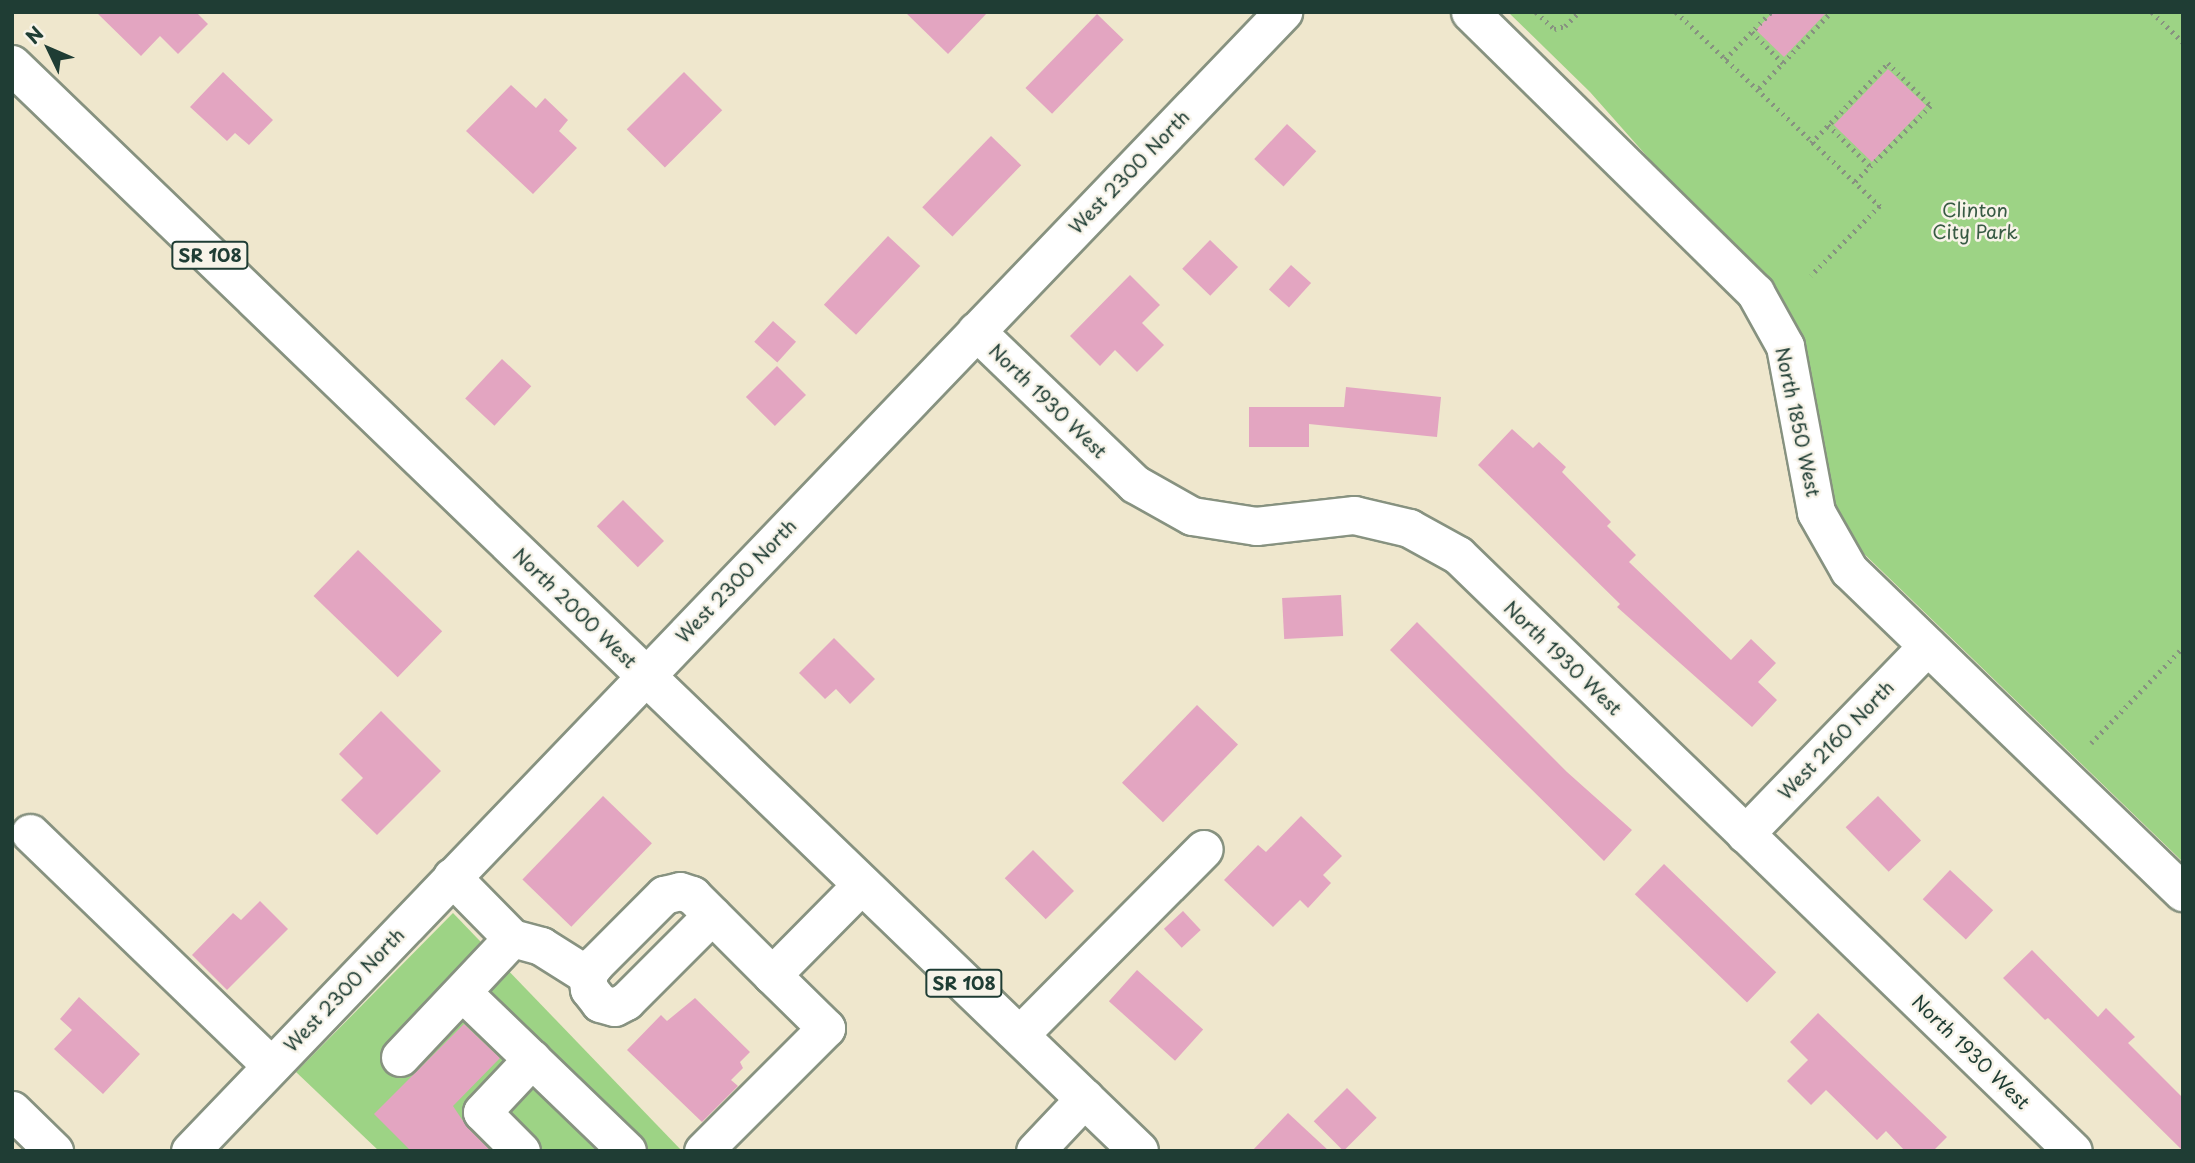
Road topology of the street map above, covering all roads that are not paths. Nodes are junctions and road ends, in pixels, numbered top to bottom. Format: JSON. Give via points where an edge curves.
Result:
{"nodes":[{"id":1,"x":1283,"y":12,"type":"edge"},
{"id":2,"x":1470,"y":12,"type":"edge"},
{"id":3,"x":12,"y":65,"type":"edge"},
{"id":4,"x":976,"y":331,"type":"junction"},
{"id":5,"x":1927,"y":646,"type":"junction"},
{"id":6,"x":645,"y":675,"type":"junction"},
{"id":7,"x":30,"y":833,"type":"dead end"},
{"id":8,"x":1745,"y":834,"type":"junction"},
{"id":9,"x":1204,"y":849,"type":"dead end"},
{"id":10,"x":452,"y":877,"type":"junction"},
{"id":11,"x":862,"y":884,"type":"junction"},
{"id":12,"x":2183,"y":892,"type":"edge"},
{"id":13,"x":712,"y":915,"type":"junction"},
{"id":14,"x":512,"y":938,"type":"junction"},
{"id":15,"x":587,"y":975,"type":"junction"},
{"id":16,"x":772,"y":975,"type":"junction"},
{"id":17,"x":462,"y":992,"type":"junction"},
{"id":18,"x":1019,"y":1035,"type":"junction"},
{"id":19,"x":400,"y":1057,"type":"dead end"},
{"id":20,"x":532,"y":1059,"type":"junction"},
{"id":21,"x":271,"y":1066,"type":"junction"},
{"id":22,"x":1085,"y":1098,"type":"junction"},
{"id":23,"x":12,"y":1110,"type":"edge"},
{"id":24,"x":54,"y":1151,"type":"edge"},
{"id":25,"x":190,"y":1151,"type":"edge"},
{"id":26,"x":521,"y":1151,"type":"edge"},
{"id":27,"x":627,"y":1151,"type":"edge"},
{"id":28,"x":703,"y":1151,"type":"edge"},
{"id":29,"x":1035,"y":1151,"type":"edge"},
{"id":30,"x":1139,"y":1151,"type":"edge"},
{"id":31,"x":2073,"y":1151,"type":"edge"}],
"edges":[{"from":1,"to":4,"type":"street","name":"West 2300 North"},
{"from":2,"to":5,"type":"street","name":"North 1850 West","via":[[1755,292],[1785,346],[1816,512],[1849,570]]},
{"from":3,"to":6,"type":"main road","name":"North 2000 West","number":"SR 108"},
{"from":4,"to":6,"type":"street","name":"West 2300 North"},
{"from":4,"to":8,"type":"street","name":"North 1930 West","via":[[1135,484],[1192,516],[1256,526],[1354,515],[1409,528],[1458,555]]},
{"from":5,"to":8,"type":"street","name":"West 2160 North"},
{"from":5,"to":12,"type":"street","name":"North 1850 West"},
{"from":6,"to":10,"type":"street","name":"West 2300 North"},
{"from":6,"to":11,"type":"main road","name":"North 2000 West","number":"SR 108"},
{"from":7,"to":21,"type":"street"},
{"from":8,"to":31,"type":"street","name":"North 1930 West"},
{"from":9,"to":18,"type":"street"},
{"from":10,"to":14,"type":"street"},
{"from":10,"to":21,"type":"street","name":"West 2300 North"},
{"from":11,"to":16,"type":"street"},
{"from":11,"to":18,"type":"main road","name":"North 2000 West","number":"SR 108"},
{"from":13,"to":15,"type":"street","via":[[692,895],[680,891],[664,895]]},
{"from":13,"to":15,"type":"street","via":[[626,1001],[614,1007],[600,1003],[589,989]]},
{"from":13,"to":16,"type":"street"},
{"from":14,"to":15,"type":"street","via":[[541,946]]},
{"from":14,"to":17,"type":"street"},
{"from":16,"to":28,"type":"street","via":[[826,1028]]},
{"from":17,"to":19,"type":"street"},
{"from":17,"to":20,"type":"street"},
{"from":18,"to":22,"type":"main road","name":"North 2000 West","number":"SR 108"},
{"from":20,"to":26,"type":"street","via":[[482,1112]]},
{"from":20,"to":27,"type":"street"},
{"from":21,"to":25,"type":"street","name":"West 2300 North"},
{"from":22,"to":29,"type":"street"},
{"from":22,"to":30,"type":"main road","name":"North 2000 West","number":"SR 108"},
{"from":23,"to":24,"type":"street"}]}
